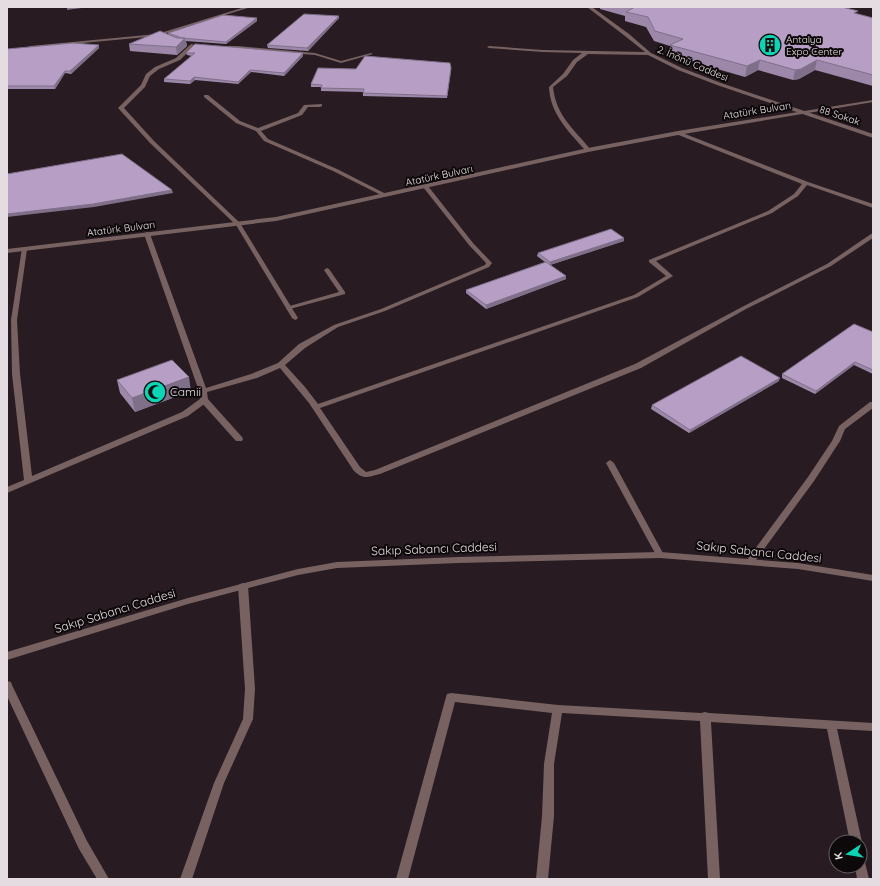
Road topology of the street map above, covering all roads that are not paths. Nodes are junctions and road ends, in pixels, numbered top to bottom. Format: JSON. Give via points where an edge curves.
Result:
{"nodes":[{"id":1,"x":249,"y":7,"type":"edge"},
{"id":2,"x":589,"y":7,"type":"edge"},
{"id":3,"x":157,"y":35,"type":"junction"},
{"id":4,"x":169,"y":39,"type":"edge"},
{"id":5,"x":199,"y":46,"type":"edge"},
{"id":6,"x":218,"y":47,"type":"edge"},
{"id":7,"x":489,"y":47,"type":"dead end"},
{"id":8,"x":27,"y":48,"type":"edge"},
{"id":9,"x":586,"y":53,"type":"junction"},
{"id":10,"x":371,"y":54,"type":"dead end"},
{"id":11,"x":649,"y":54,"type":"junction"},
{"id":12,"x":206,"y":96,"type":"dead end"},
{"id":13,"x":873,"y":101,"type":"edge"},
{"id":14,"x":320,"y":105,"type":"dead end"},
{"id":15,"x":802,"y":112,"type":"junction"},
{"id":16,"x":258,"y":130,"type":"junction"},
{"id":17,"x":678,"y":133,"type":"junction"},
{"id":18,"x":873,"y":136,"type":"edge"},
{"id":19,"x":588,"y":150,"type":"junction"},
{"id":20,"x":806,"y":183,"type":"junction"},
{"id":21,"x":426,"y":187,"type":"junction"},
{"id":22,"x":385,"y":195,"type":"junction"},
{"id":23,"x":873,"y":206,"type":"edge"},
{"id":24,"x":238,"y":224,"type":"junction"},
{"id":25,"x":147,"y":234,"type":"junction"},
{"id":26,"x":873,"y":236,"type":"edge"},
{"id":27,"x":24,"y":249,"type":"junction"},
{"id":28,"x":7,"y":251,"type":"edge"},
{"id":29,"x":327,"y":270,"type":"dead end"},
{"id":30,"x":288,"y":308,"type":"junction"},
{"id":31,"x":295,"y":318,"type":"dead end"},
{"id":32,"x":281,"y":365,"type":"junction"},
{"id":33,"x":203,"y":391,"type":"junction"},
{"id":34,"x":204,"y":400,"type":"junction"},
{"id":35,"x":873,"y":404,"type":"edge"},
{"id":36,"x":317,"y":408,"type":"junction"},
{"id":37,"x":239,"y":439,"type":"dead end"},
{"id":38,"x":610,"y":463,"type":"dead end"},
{"id":39,"x":28,"y":481,"type":"junction"},
{"id":40,"x":7,"y":490,"type":"edge"},
{"id":41,"x":660,"y":555,"type":"junction"},
{"id":42,"x":750,"y":562,"type":"junction"},
{"id":43,"x":872,"y":577,"type":"edge"},
{"id":44,"x":243,"y":586,"type":"junction"},
{"id":45,"x":7,"y":656,"type":"edge"},
{"id":46,"x":7,"y":685,"type":"edge"},
{"id":47,"x":558,"y":709,"type":"junction"},
{"id":48,"x":706,"y":716,"type":"junction"},
{"id":49,"x":831,"y":724,"type":"junction"},
{"id":50,"x":873,"y":727,"type":"edge"},
{"id":51,"x":854,"y":834,"type":"edge"},
{"id":52,"x":103,"y":879,"type":"edge"},
{"id":53,"x":186,"y":879,"type":"edge"},
{"id":54,"x":402,"y":879,"type":"edge"},
{"id":55,"x":542,"y":879,"type":"edge"},
{"id":56,"x":714,"y":879,"type":"edge"}],
"edges":[{"from":1,"to":3,"type":"street"},
{"from":2,"to":11,"type":"street","name":"2. İnönü Caddesi","via":[[628,35]]},
{"from":3,"to":4,"type":"street"},
{"from":3,"to":8,"type":"street"},
{"from":5,"to":24,"type":"street","via":[[190,44],[178,59],[148,75],[143,86],[121,108],[152,142]]},
{"from":6,"to":10,"type":"street","via":[[315,54],[341,62]]},
{"from":7,"to":9,"type":"street"},
{"from":9,"to":11,"type":"street"},
{"from":9,"to":19,"type":"street","via":[[551,87],[550,98],[556,111]]},
{"from":11,"to":15,"type":"street","name":"2. İnönü Caddesi","via":[[719,84]]},
{"from":12,"to":16,"type":"street","via":[[238,122]]},
{"from":13,"to":15,"type":"street","name":"Atatürk Bulvarı"},
{"from":14,"to":16,"type":"street","via":[[306,106],[300,114]]},
{"from":15,"to":17,"type":"street","name":"Atatürk Bulvarı"},
{"from":15,"to":18,"type":"street","name":"88 Sokak"},
{"from":16,"to":22,"type":"street","via":[[266,140]]},
{"from":17,"to":19,"type":"street","name":"Atatürk Bulvarı"},
{"from":17,"to":20,"type":"street"},
{"from":19,"to":21,"type":"street","name":"Atatürk Bulvarı"},
{"from":20,"to":23,"type":"street"},
{"from":20,"to":36,"type":"street","via":[[796,195],[770,212],[651,261],[670,276],[636,296]]},
{"from":21,"to":22,"type":"street","name":"Atatürk Bulvarı"},
{"from":21,"to":32,"type":"street","via":[[471,244],[486,258],[489,263],[487,266],[383,310],[336,326],[302,346]]},
{"from":22,"to":24,"type":"street","name":"Atatürk Bulvarı","via":[[276,219]]},
{"from":24,"to":25,"type":"street","name":"Atatürk Bulvarı"},
{"from":24,"to":30,"type":"street"},
{"from":25,"to":27,"type":"street","name":"Atatürk Bulvarı"},
{"from":25,"to":33,"type":"street"},
{"from":26,"to":36,"type":"street","via":[[829,265],[638,366],[377,472],[364,475],[357,469]]},
{"from":27,"to":28,"type":"street","name":"Atatürk Bulvarı"},
{"from":27,"to":39,"type":"street","via":[[14,320],[16,374]]},
{"from":29,"to":30,"type":"street","via":[[343,293]]},
{"from":30,"to":31,"type":"street"},
{"from":32,"to":33,"type":"street"},
{"from":32,"to":36,"type":"street","via":[[300,384]]},
{"from":33,"to":34,"type":"street"},
{"from":34,"to":37,"type":"street"},
{"from":34,"to":39,"type":"street","via":[[185,414]]},
{"from":35,"to":42,"type":"street","via":[[842,428],[811,479]]},
{"from":38,"to":41,"type":"street"},
{"from":39,"to":40,"type":"street"},
{"from":41,"to":42,"type":"street","name":"Sakıp Sabancı Caddesi"},
{"from":41,"to":44,"type":"street","name":"Sakıp Sabancı Caddesi","via":[[337,565]]},
{"from":42,"to":43,"type":"street","name":"Sakıp Sabancı Caddesi"},
{"from":44,"to":45,"type":"street","name":"Sakıp Sabancı Caddesi"},
{"from":44,"to":53,"type":"street","via":[[250,689],[248,719],[219,783]]},
{"from":46,"to":52,"type":"street","via":[[83,845]]},
{"from":47,"to":48,"type":"street"},
{"from":47,"to":54,"type":"street","via":[[451,697]]},
{"from":47,"to":55,"type":"street","via":[[549,764],[548,816]]},
{"from":48,"to":49,"type":"street"},
{"from":48,"to":56,"type":"street"},
{"from":49,"to":50,"type":"street"},
{"from":49,"to":51,"type":"street"}]}
